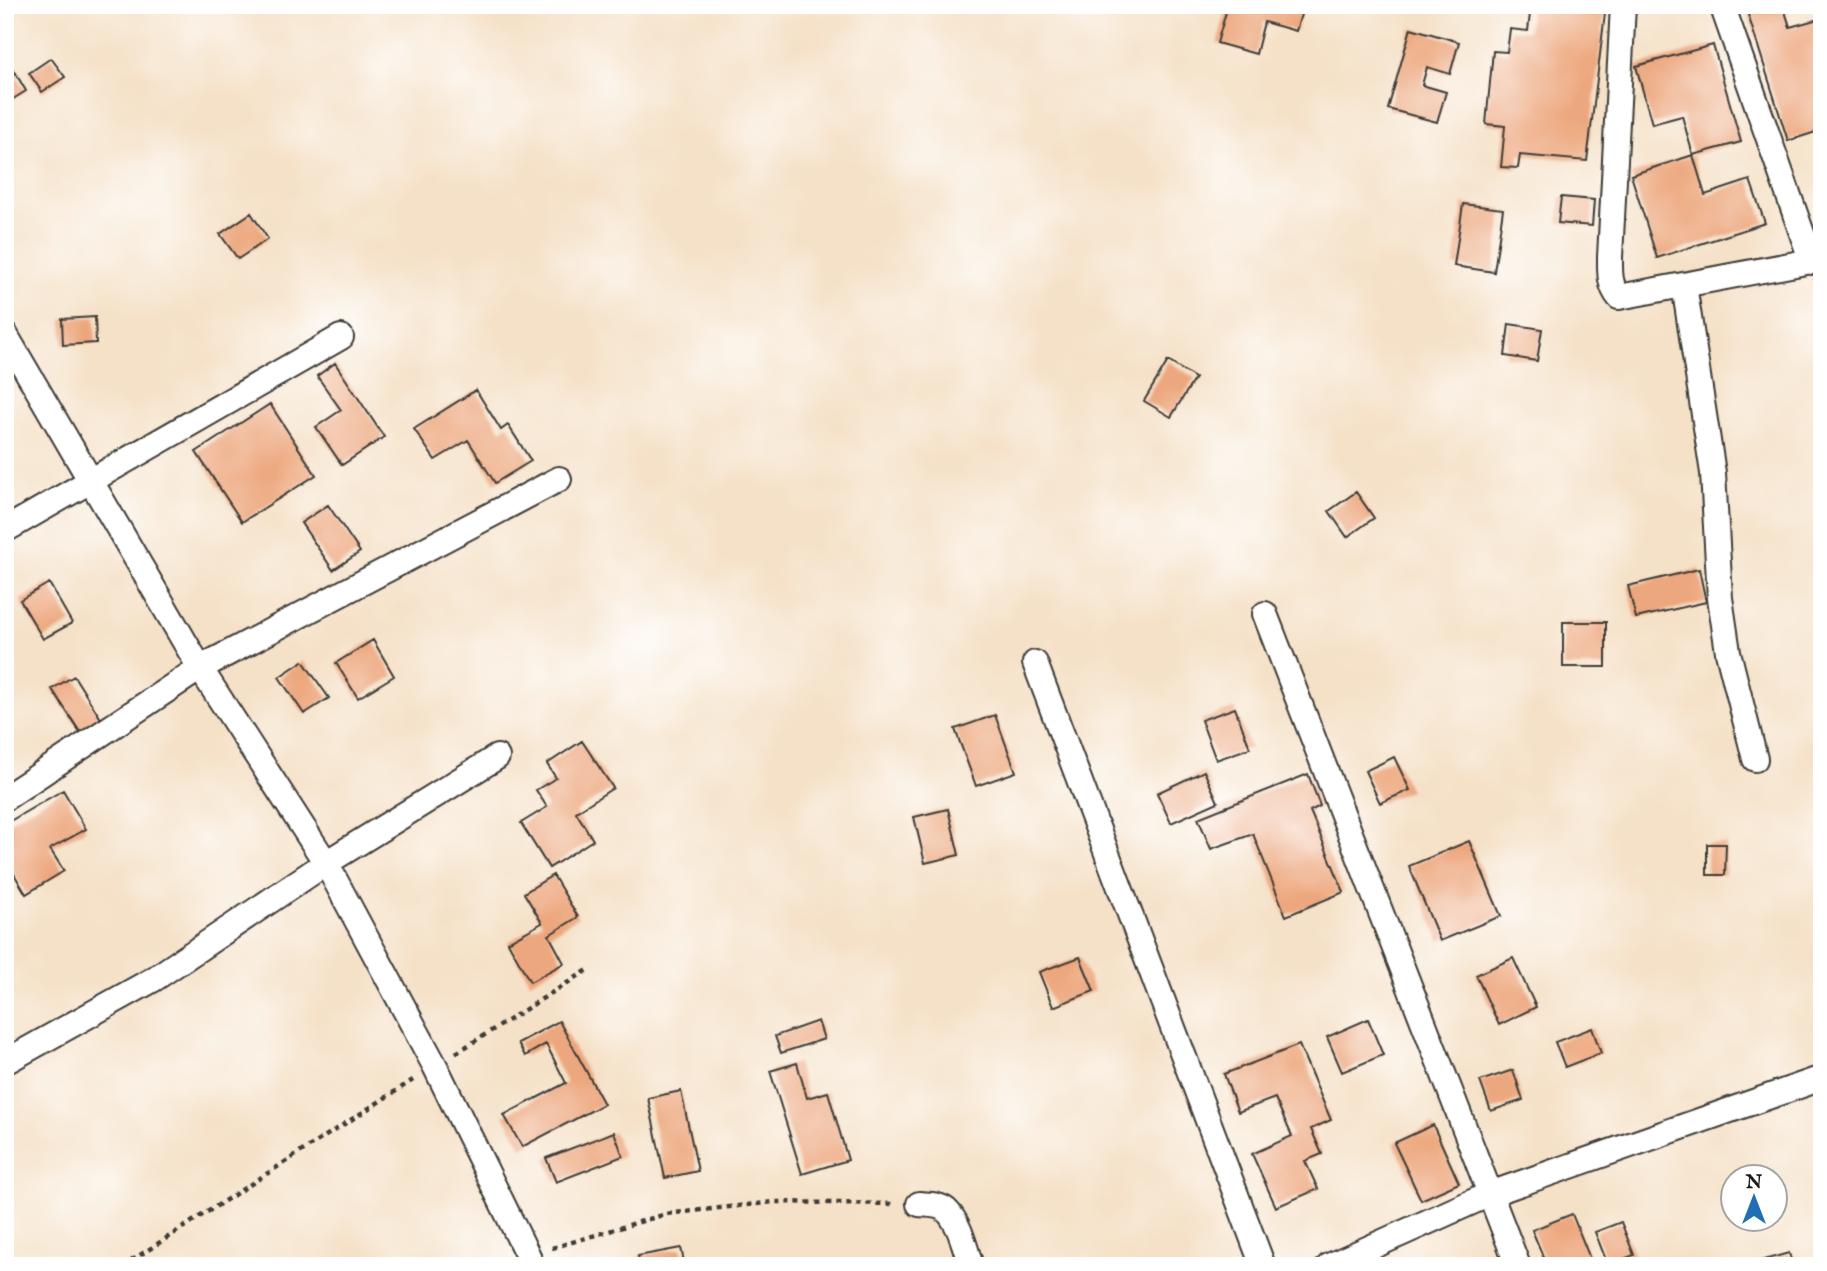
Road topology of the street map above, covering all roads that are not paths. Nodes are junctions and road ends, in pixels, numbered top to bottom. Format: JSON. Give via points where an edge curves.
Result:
{"nodes":[{"id":1,"x":1623,"y":5,"type":"edge"},
{"id":2,"x":1721,"y":5,"type":"edge"},
{"id":3,"x":1817,"y":260,"type":"edge"},
{"id":4,"x":1684,"y":285,"type":"junction"},
{"id":5,"x":5,"y":334,"type":"edge"},
{"id":6,"x":341,"y":337,"type":"dead end"},
{"id":7,"x":559,"y":479,"type":"dead end"},
{"id":8,"x":92,"y":480,"type":"junction"},
{"id":9,"x":5,"y":530,"type":"edge"},
{"id":10,"x":1265,"y":614,"type":"dead end"},
{"id":11,"x":1035,"y":663,"type":"dead end"},
{"id":12,"x":200,"y":668,"type":"junction"},
{"id":13,"x":497,"y":757,"type":"dead end"},
{"id":14,"x":1755,"y":759,"type":"dead end"},
{"id":15,"x":5,"y":798,"type":"edge"},
{"id":16,"x":326,"y":863,"type":"junction"},
{"id":17,"x":5,"y":1062,"type":"edge"},
{"id":18,"x":1822,"y":1077,"type":"edge"},
{"id":19,"x":1490,"y":1194,"type":"junction"},
{"id":20,"x":919,"y":1204,"type":"road end"},
{"id":21,"x":529,"y":1261,"type":"edge"},
{"id":22,"x":971,"y":1266,"type":"edge"},
{"id":23,"x":1263,"y":1266,"type":"edge"},
{"id":24,"x":1329,"y":1266,"type":"edge"},
{"id":25,"x":1518,"y":1266,"type":"edge"}],
"edges":[{"from":1,"to":4,"type":"street","via":[[1610,280],[1619,297]]},
{"from":2,"to":3,"type":"street"},
{"from":3,"to":4,"type":"street"},
{"from":4,"to":14,"type":"street","via":[[1713,474],[1728,652]]},
{"from":5,"to":8,"type":"street"},
{"from":6,"to":8,"type":"street"},
{"from":7,"to":12,"type":"street"},
{"from":8,"to":9,"type":"street"},
{"from":8,"to":12,"type":"street"},
{"from":10,"to":19,"type":"street"},
{"from":11,"to":23,"type":"street"},
{"from":12,"to":15,"type":"street"},
{"from":12,"to":16,"type":"street"},
{"from":13,"to":16,"type":"street"},
{"from":16,"to":17,"type":"street","via":[[153,979]]},
{"from":16,"to":21,"type":"street","via":[[435,1066]]},
{"from":18,"to":19,"type":"street"},
{"from":19,"to":24,"type":"street"},
{"from":19,"to":25,"type":"street"},
{"from":20,"to":22,"type":"street","via":[[945,1209]]}]}
